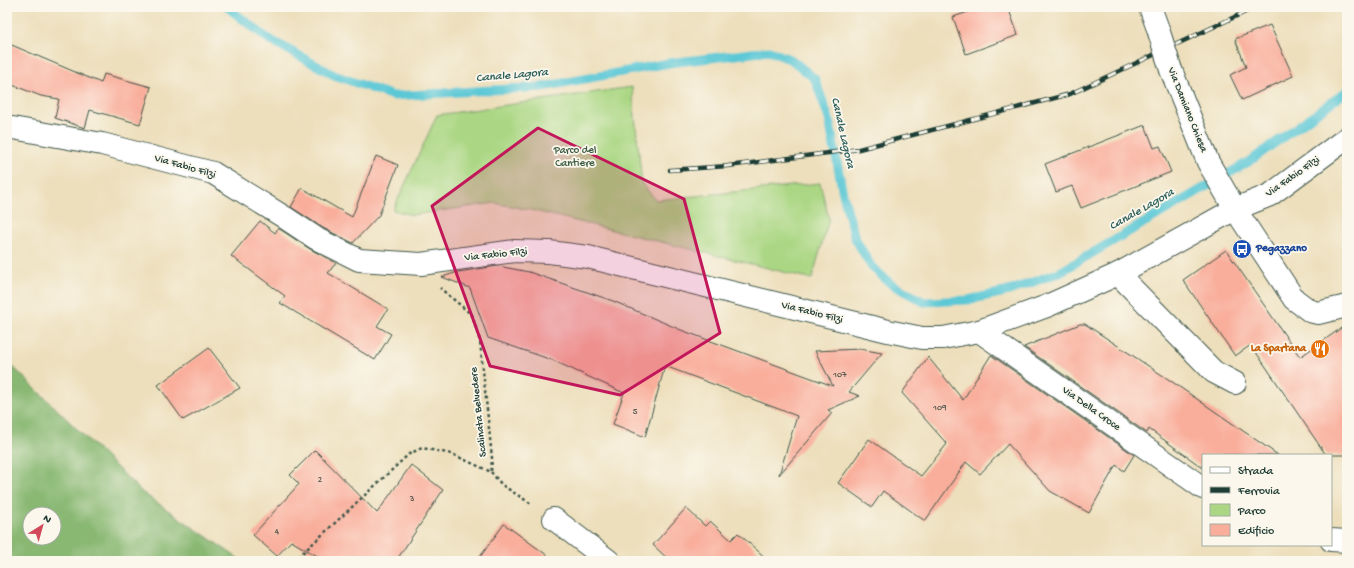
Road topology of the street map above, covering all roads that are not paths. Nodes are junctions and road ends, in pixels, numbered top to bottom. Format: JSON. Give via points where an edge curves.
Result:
{"nodes":[{"id":1,"x":1150,"y":7,"type":"edge"},
{"id":2,"x":7,"y":126,"type":"edge"},
{"id":3,"x":1347,"y":138,"type":"edge"},
{"id":4,"x":1235,"y":209,"type":"junction"},
{"id":5,"x":1118,"y":274,"type":"junction"},
{"id":6,"x":1347,"y":306,"type":"edge"},
{"id":7,"x":980,"y":331,"type":"junction"},
{"id":8,"x":1235,"y":383,"type":"dead end"},
{"id":9,"x":1202,"y":487,"type":"edge"},
{"id":10,"x":554,"y":519,"type":"road end"},
{"id":11,"x":1332,"y":540,"type":"edge"},
{"id":12,"x":1347,"y":541,"type":"edge"},
{"id":13,"x":609,"y":561,"type":"edge"}],
"edges":[{"from":1,"to":4,"type":"street","name":"Via Damiano Chiesa","bridge":true,"via":[[1171,70],[1208,162]]},
{"from":2,"to":7,"type":"street","name":"Via Fabio Filzi","via":[[102,144],[213,173],[317,239],[360,260],[421,264],[515,251],[549,252],[588,257],[922,338],[944,338]]},
{"from":3,"to":4,"type":"street","name":"Via Fabio Filzi","via":[[1270,195]]},
{"from":4,"to":5,"type":"street","name":"Via Fabio Filzi"},
{"from":4,"to":6,"type":"street","name":"Via Damiano Chiesa","via":[[1294,299],[1310,311],[1318,313]]},
{"from":5,"to":7,"type":"street","name":"Via Fabio Filzi","via":[[1047,306]]},
{"from":5,"to":8,"type":"street","via":[[1214,372]]},
{"from":7,"to":9,"type":"street","name":"Via Della Croce"},
{"from":10,"to":13,"type":"street"},
{"from":11,"to":12,"type":"street"}]}
